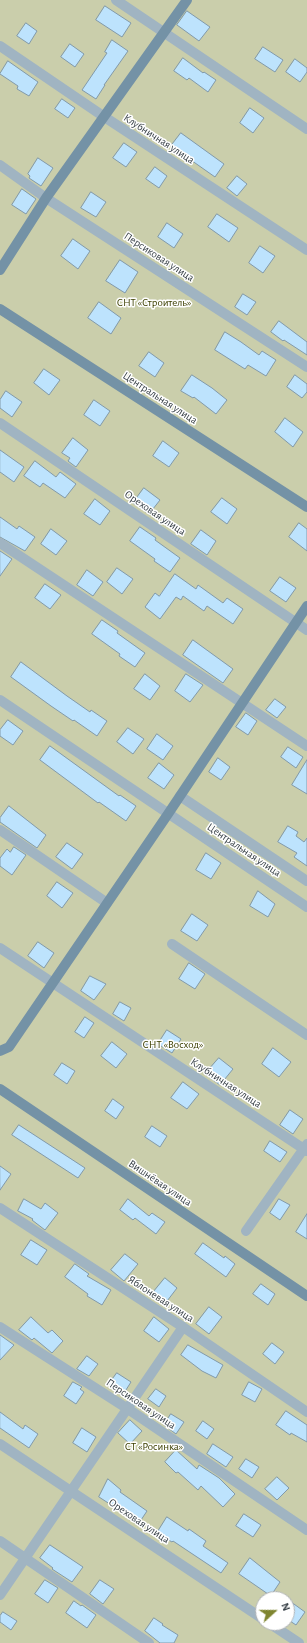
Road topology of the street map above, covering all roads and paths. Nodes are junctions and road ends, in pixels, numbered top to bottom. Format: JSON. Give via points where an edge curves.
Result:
{"nodes":[{"id":1,"x":116,"y":0,"type":"edge"},
{"id":2,"x":187,"y":0,"type":"edge"},
{"id":3,"x":164,"y":33,"type":"junction"},
{"id":4,"x":0,"y":46,"type":"edge"},
{"id":5,"x":103,"y":116,"type":"junction"},
{"id":6,"x":307,"y":129,"type":"edge"},
{"id":7,"x":0,"y":165,"type":"edge"},
{"id":8,"x":46,"y":198,"type":"junction"},
{"id":9,"x":307,"y":250,"type":"edge"},
{"id":10,"x":0,"y":270,"type":"edge"},
{"id":11,"x":0,"y":309,"type":"edge"},
{"id":12,"x":307,"y":367,"type":"edge"},
{"id":13,"x":0,"y":423,"type":"edge"},
{"id":14,"x":307,"y":507,"type":"edge"},
{"id":15,"x":0,"y":543,"type":"edge"},
{"id":16,"x":307,"y":606,"type":"edge"},
{"id":17,"x":296,"y":623,"type":"junction"},
{"id":18,"x":307,"y":630,"type":"edge"},
{"id":19,"x":0,"y":700,"type":"edge"},
{"id":20,"x":242,"y":702,"type":"junction"},
{"id":21,"x":307,"y":746,"type":"edge"},
{"id":22,"x":180,"y":796,"type":"junction"},
{"id":23,"x":168,"y":814,"type":"junction"},
{"id":24,"x":0,"y":830,"type":"edge"},
{"id":25,"x":307,"y":881,"type":"edge"},
{"id":26,"x":107,"y":903,"type":"junction"},
{"id":27,"x":307,"y":907,"type":"edge"},
{"id":28,"x":172,"y":944,"type":"dead end"},
{"id":29,"x":0,"y":948,"type":"edge"},
{"id":30,"x":52,"y":983,"type":"junction"},
{"id":31,"x":307,"y":1034,"type":"edge"},
{"id":32,"x":0,"y":1051,"type":"edge"},
{"id":33,"x":0,"y":1088,"type":"edge"},
{"id":34,"x":306,"y":1148,"type":"edge"},
{"id":35,"x":0,"y":1208,"type":"edge"},
{"id":36,"x":246,"y":1231,"type":"dead end"},
{"id":37,"x":307,"y":1296,"type":"edge"},
{"id":38,"x":0,"y":1326,"type":"edge"},
{"id":39,"x":183,"y":1327,"type":"junction"},
{"id":40,"x":128,"y":1409,"type":"junction"},
{"id":41,"x":307,"y":1412,"type":"edge"},
{"id":42,"x":0,"y":1444,"type":"edge"},
{"id":43,"x":72,"y":1490,"type":"junction"},
{"id":44,"x":307,"y":1530,"type":"edge"},
{"id":45,"x":0,"y":1541,"type":"edge"},
{"id":46,"x":26,"y":1558,"type":"junction"},
{"id":47,"x":0,"y":1596,"type":"edge"},
{"id":48,"x":255,"y":1614,"type":"edge"},
{"id":49,"x":281,"y":1631,"type":"edge"},
{"id":50,"x":149,"y":1643,"type":"edge"},
{"id":51,"x":299,"y":1643,"type":"edge"}],
"edges":[{"from":1,"to":3,"type":"street"},
{"from":2,"to":3,"type":"street"},
{"from":3,"to":5,"type":"street"},
{"from":3,"to":6,"type":"street"},
{"from":4,"to":5,"type":"street","name":"Клубничная улица"},
{"from":5,"to":8,"type":"street"},
{"from":5,"to":9,"type":"street","name":"Клубничная улица"},
{"from":7,"to":8,"type":"street","name":"Персиковая улица"},
{"from":8,"to":10,"type":"street"},
{"from":8,"to":12,"type":"street","name":"Персиковая улица"},
{"from":11,"to":14,"type":"street","name":"Центральная улица"},
{"from":13,"to":17,"type":"street","name":"Ореховая улица"},
{"from":15,"to":20,"type":"street"},
{"from":16,"to":17,"type":"street"},
{"from":17,"to":18,"type":"street","name":"Ореховая улица"},
{"from":17,"to":20,"type":"street"},
{"from":19,"to":23,"type":"street","name":"Центральная улица"},
{"from":20,"to":21,"type":"street"},
{"from":20,"to":22,"type":"street"},
{"from":22,"to":23,"type":"street"},
{"from":22,"to":25,"type":"street","name":"Центральная улица"},
{"from":23,"to":26,"type":"street"},
{"from":23,"to":27,"type":"street","name":"Центральная улица"},
{"from":24,"to":26,"type":"street"},
{"from":26,"to":30,"type":"street"},
{"from":28,"to":31,"type":"street"},
{"from":29,"to":30,"type":"street"},
{"from":30,"to":32,"type":"street","via":[[9,1047]]},
{"from":30,"to":34,"type":"street","name":"Клубничная улица"},
{"from":33,"to":37,"type":"street","name":"Вишнёвая улица"},
{"from":34,"to":36,"type":"street"},
{"from":35,"to":39,"type":"street","name":"Яблоневая улица"},
{"from":38,"to":40,"type":"street","name":"Персиковая улица"},
{"from":39,"to":40,"type":"street"},
{"from":39,"to":41,"type":"street","name":"Яблоневая улица"},
{"from":40,"to":43,"type":"street"},
{"from":40,"to":44,"type":"street","name":"Персиковая улица"},
{"from":42,"to":43,"type":"street","name":"Ореховая улица"},
{"from":43,"to":46,"type":"street"},
{"from":43,"to":48,"type":"street","name":"Ореховая улица"},
{"from":45,"to":46,"type":"street"},
{"from":46,"to":47,"type":"street"},
{"from":46,"to":50,"type":"street"},
{"from":49,"to":51,"type":"street"}]}
